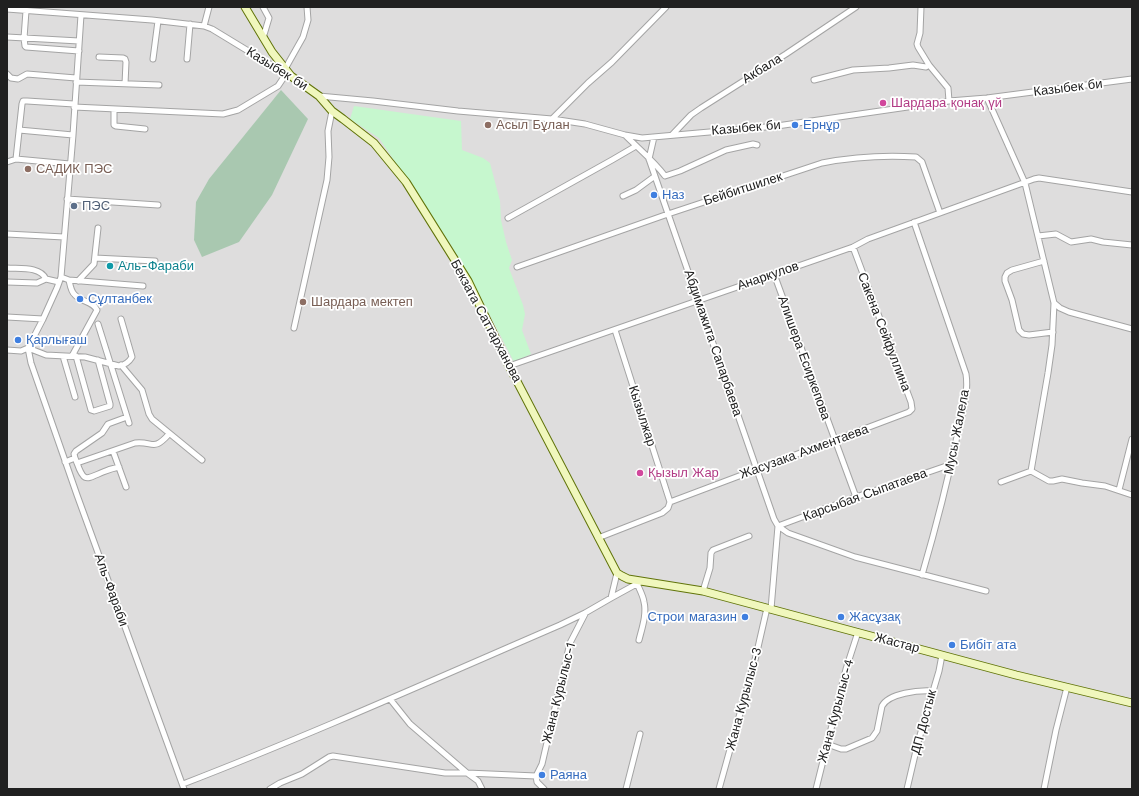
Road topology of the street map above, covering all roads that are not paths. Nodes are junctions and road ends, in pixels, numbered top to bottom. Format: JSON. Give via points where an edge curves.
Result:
{"nodes":[{"id":1,"x":209,"y":7,"type":"edge"},
{"id":2,"x":245,"y":7,"type":"edge"},
{"id":3,"x":263,"y":7,"type":"edge"},
{"id":4,"x":308,"y":7,"type":"edge"},
{"id":5,"x":666,"y":7,"type":"edge"},
{"id":6,"x":856,"y":7,"type":"edge"},
{"id":7,"x":921,"y":7,"type":"edge"},
{"id":8,"x":7,"y":9,"type":"edge"},
{"id":9,"x":46,"y":9,"type":"edge"},
{"id":10,"x":26,"y":10,"type":"junction"},
{"id":11,"x":81,"y":15,"type":"junction"},
{"id":12,"x":158,"y":21,"type":"junction"},
{"id":13,"x":190,"y":24,"type":"junction"},
{"id":14,"x":204,"y":26,"type":"junction"},
{"id":15,"x":7,"y":37,"type":"edge"},
{"id":16,"x":24,"y":38,"type":"junction"},
{"id":17,"x":263,"y":38,"type":"junction"},
{"id":18,"x":79,"y":41,"type":"junction"},
{"id":19,"x":78,"y":51,"type":"junction"},
{"id":20,"x":99,"y":57,"type":"dead end"},
{"id":21,"x":153,"y":59,"type":"dead end"},
{"id":22,"x":187,"y":59,"type":"dead end"},
{"id":23,"x":929,"y":65,"type":"junction"},
{"id":24,"x":287,"y":73,"type":"junction"},
{"id":25,"x":7,"y":74,"type":"edge"},
{"id":26,"x":1132,"y":79,"type":"edge"},
{"id":27,"x":76,"y":80,"type":"junction"},
{"id":28,"x":814,"y":80,"type":"dead end"},
{"id":29,"x":125,"y":84,"type":"junction"},
{"id":30,"x":159,"y":86,"type":"dead end"},
{"id":31,"x":319,"y":96,"type":"junction"},
{"id":32,"x":986,"y":98,"type":"junction"},
{"id":33,"x":949,"y":101,"type":"junction"},
{"id":34,"x":74,"y":106,"type":"junction"},
{"id":35,"x":114,"y":109,"type":"junction"},
{"id":36,"x":332,"y":111,"type":"junction"},
{"id":37,"x":552,"y":119,"type":"junction"},
{"id":38,"x":145,"y":129,"type":"dead end"},
{"id":39,"x":19,"y":130,"type":"junction"},
{"id":40,"x":73,"y":135,"type":"junction"},
{"id":41,"x":625,"y":135,"type":"junction"},
{"id":42,"x":672,"y":135,"type":"junction"},
{"id":43,"x":654,"y":137,"type":"junction"},
{"id":44,"x":757,"y":145,"type":"dead end"},
{"id":45,"x":636,"y":146,"type":"junction"},
{"id":46,"x":16,"y":159,"type":"junction"},
{"id":47,"x":649,"y":159,"type":"junction"},
{"id":48,"x":7,"y":162,"type":"edge"},
{"id":49,"x":70,"y":164,"type":"junction"},
{"id":50,"x":655,"y":176,"type":"junction"},
{"id":51,"x":1026,"y":183,"type":"junction"},
{"id":52,"x":1132,"y":192,"type":"edge"},
{"id":53,"x":623,"y":196,"type":"dead end"},
{"id":54,"x":67,"y":199,"type":"junction"},
{"id":55,"x":158,"y":205,"type":"dead end"},
{"id":56,"x":940,"y":213,"type":"junction"},
{"id":57,"x":668,"y":214,"type":"junction"},
{"id":58,"x":508,"y":218,"type":"dead end"},
{"id":59,"x":914,"y":222,"type":"junction"},
{"id":60,"x":98,"y":228,"type":"dead end"},
{"id":61,"x":7,"y":234,"type":"edge"},
{"id":62,"x":1038,"y":236,"type":"junction"},
{"id":63,"x":64,"y":237,"type":"junction"},
{"id":64,"x":1132,"y":245,"type":"edge"},
{"id":65,"x":852,"y":247,"type":"junction"},
{"id":66,"x":95,"y":258,"type":"junction"},
{"id":67,"x":155,"y":261,"type":"dead end"},
{"id":68,"x":1044,"y":261,"type":"junction"},
{"id":69,"x":517,"y":267,"type":"dead end"},
{"id":70,"x":7,"y":268,"type":"edge"},
{"id":71,"x":774,"y":274,"type":"junction"},
{"id":72,"x":46,"y":279,"type":"junction"},
{"id":73,"x":60,"y":279,"type":"junction"},
{"id":74,"x":68,"y":280,"type":"junction"},
{"id":75,"x":78,"y":281,"type":"junction"},
{"id":76,"x":7,"y":282,"type":"edge"},
{"id":77,"x":143,"y":286,"type":"dead end"},
{"id":78,"x":699,"y":301,"type":"junction"},
{"id":79,"x":1054,"y":303,"type":"junction"},
{"id":80,"x":7,"y":317,"type":"edge"},
{"id":81,"x":43,"y":319,"type":"junction"},
{"id":82,"x":121,"y":319,"type":"dead end"},
{"id":83,"x":98,"y":324,"type":"dead end"},
{"id":84,"x":294,"y":328,"type":"dead end"},
{"id":85,"x":1132,"y":329,"type":"edge"},
{"id":86,"x":615,"y":330,"type":"junction"},
{"id":87,"x":1053,"y":332,"type":"junction"},
{"id":88,"x":28,"y":348,"type":"junction"},
{"id":89,"x":7,"y":350,"type":"edge"},
{"id":90,"x":63,"y":356,"type":"junction"},
{"id":91,"x":74,"y":356,"type":"junction"},
{"id":92,"x":98,"y":360,"type":"junction"},
{"id":93,"x":110,"y":363,"type":"junction"},
{"id":94,"x":121,"y":365,"type":"junction"},
{"id":95,"x":510,"y":366,"type":"junction"},
{"id":96,"x":75,"y":397,"type":"dead end"},
{"id":97,"x":905,"y":415,"type":"joint"},
{"id":98,"x":169,"y":434,"type":"junction"},
{"id":99,"x":1132,"y":438,"type":"edge"},
{"id":100,"x":834,"y":441,"type":"junction"},
{"id":101,"x":113,"y":451,"type":"junction"},
{"id":102,"x":76,"y":460,"type":"junction"},
{"id":103,"x":202,"y":460,"type":"dead end"},
{"id":104,"x":65,"y":462,"type":"junction"},
{"id":105,"x":952,"y":464,"type":"junction"},
{"id":106,"x":119,"y":466,"type":"junction"},
{"id":107,"x":757,"y":468,"type":"junction"},
{"id":108,"x":1031,"y":471,"type":"junction"},
{"id":109,"x":1001,"y":482,"type":"dead end"},
{"id":110,"x":126,"y":487,"type":"dead end"},
{"id":111,"x":1119,"y":490,"type":"junction"},
{"id":112,"x":1132,"y":495,"type":"edge"},
{"id":113,"x":856,"y":497,"type":"junction"},
{"id":114,"x":670,"y":502,"type":"junction"},
{"id":115,"x":778,"y":526,"type":"junction"},
{"id":116,"x":749,"y":536,"type":"dead end"},
{"id":117,"x":598,"y":538,"type":"junction"},
{"id":118,"x":617,"y":573,"type":"junction"},
{"id":119,"x":922,"y":575,"type":"junction"},
{"id":120,"x":640,"y":582,"type":"junction"},
{"id":121,"x":702,"y":591,"type":"junction"},
{"id":122,"x":986,"y":591,"type":"dead end"},
{"id":123,"x":610,"y":598,"type":"junction"},
{"id":124,"x":769,"y":609,"type":"junction"},
{"id":125,"x":586,"y":613,"type":"junction"},
{"id":126,"x":858,"y":632,"type":"junction"},
{"id":127,"x":639,"y":640,"type":"dead end"},
{"id":128,"x":942,"y":656,"type":"junction"},
{"id":129,"x":1066,"y":687,"type":"junction"},
{"id":130,"x":933,"y":691,"type":"junction"},
{"id":131,"x":390,"y":699,"type":"junction"},
{"id":132,"x":1132,"y":703,"type":"edge"},
{"id":133,"x":640,"y":734,"type":"dead end"},
{"id":134,"x":827,"y":744,"type":"junction"},
{"id":135,"x":467,"y":773,"type":"junction"},
{"id":136,"x":536,"y":776,"type":"junction"},
{"id":137,"x":183,"y":787,"type":"edge"},
{"id":138,"x":270,"y":789,"type":"edge"},
{"id":139,"x":482,"y":789,"type":"edge"},
{"id":140,"x":544,"y":789,"type":"edge"},
{"id":141,"x":626,"y":789,"type":"edge"},
{"id":142,"x":719,"y":789,"type":"edge"},
{"id":143,"x":816,"y":789,"type":"edge"},
{"id":144,"x":907,"y":789,"type":"edge"},
{"id":145,"x":1044,"y":789,"type":"edge"}],
"edges":[{"from":1,"to":14,"type":"street"},
{"from":2,"to":17,"type":"street"},
{"from":3,"to":17,"type":"street","via":[[269,18]]},
{"from":4,"to":24,"type":"street","via":[[308,20],[303,37]]},
{"from":5,"to":37,"type":"street"},
{"from":6,"to":42,"type":"street","name":"Акбала","via":[[701,108]]},
{"from":7,"to":23,"type":"street","via":[[917,44]]},
{"from":8,"to":10,"type":"street","name":"Казыбек би"},
{"from":9,"to":10,"type":"street","name":"Казыбек би"},
{"from":9,"to":11,"type":"street","name":"Казыбек би"},
{"from":10,"to":16,"type":"street"},
{"from":11,"to":12,"type":"street","name":"Казыбек би"},
{"from":11,"to":18,"type":"street"},
{"from":12,"to":13,"type":"street","name":"Казыбек би"},
{"from":12,"to":21,"type":"street"},
{"from":13,"to":14,"type":"street","name":"Казыбек би"},
{"from":13,"to":22,"type":"street"},
{"from":14,"to":24,"type":"street","name":"Казыбек би"},
{"from":15,"to":16,"type":"street"},
{"from":16,"to":18,"type":"street"},
{"from":16,"to":19,"type":"street","via":[[26,48]]},
{"from":17,"to":24,"type":"street"},
{"from":18,"to":19,"type":"street"},
{"from":19,"to":27,"type":"street"},
{"from":20,"to":29,"type":"street","via":[[125,59]]},
{"from":23,"to":28,"type":"street","via":[[853,70]]},
{"from":23,"to":33,"type":"street","via":[[948,88]]},
{"from":24,"to":31,"type":"street","name":"Казыбек би"},
{"from":24,"to":35,"type":"street","via":[[278,86],[238,110],[223,114]]},
{"from":25,"to":27,"type":"street","via":[[18,79],[27,74]]},
{"from":26,"to":32,"type":"street","name":"Казыбек би"},
{"from":27,"to":29,"type":"street"},
{"from":27,"to":34,"type":"street"},
{"from":29,"to":30,"type":"street"},
{"from":31,"to":36,"type":"street","name":"Бекзата Саттарханова"},
{"from":31,"to":37,"type":"street","name":"Казыбек би"},
{"from":32,"to":33,"type":"street","name":"Казыбек би"},
{"from":32,"to":51,"type":"street"},
{"from":33,"to":42,"type":"street","name":"Казыбек би","via":[[777,126]]},
{"from":34,"to":35,"type":"street"},
{"from":34,"to":39,"type":"street","via":[[23,101]]},
{"from":34,"to":40,"type":"street"},
{"from":35,"to":38,"type":"street","via":[[116,126]]},
{"from":36,"to":84,"type":"street","via":[[328,130],[327,180]]},
{"from":36,"to":95,"type":"street","name":"Бекзата Саттарханова","via":[[374,143],[406,182],[468,281]]},
{"from":37,"to":41,"type":"street","name":"Казыбек би","via":[[585,124]]},
{"from":39,"to":40,"type":"street"},
{"from":39,"to":46,"type":"street"},
{"from":40,"to":49,"type":"street"},
{"from":41,"to":43,"type":"street","name":"Казыбек би"},
{"from":41,"to":45,"type":"street"},
{"from":42,"to":43,"type":"street","name":"Казыбек би"},
{"from":43,"to":47,"type":"street"},
{"from":44,"to":47,"type":"street","via":[[726,150],[667,176]]},
{"from":45,"to":47,"type":"street"},
{"from":45,"to":58,"type":"street"},
{"from":46,"to":48,"type":"street"},
{"from":46,"to":49,"type":"street"},
{"from":47,"to":50,"type":"street","name":"Абдимажита Сапарбаева"},
{"from":49,"to":54,"type":"street"},
{"from":50,"to":53,"type":"street"},
{"from":50,"to":57,"type":"street","name":"Абдимажита Сапарбаева"},
{"from":51,"to":52,"type":"street","name":"Анаркулов","via":[[1039,178]]},
{"from":51,"to":56,"type":"street","name":"Анаркулов"},
{"from":51,"to":62,"type":"street"},
{"from":54,"to":55,"type":"street"},
{"from":54,"to":63,"type":"street"},
{"from":56,"to":57,"type":"street","name":"Бейбитшилек","via":[[922,162],[916,157],[909,156],[843,159],[822,163]]},
{"from":56,"to":59,"type":"street","name":"Анаркулов"},
{"from":57,"to":69,"type":"street","name":"Бейбитшилек"},
{"from":57,"to":78,"type":"street","name":"Абдимажита Сапарбаева"},
{"from":59,"to":65,"type":"street","name":"Анаркулов"},
{"from":59,"to":105,"type":"street","name":"Мусы Жалела","via":[[967,380]]},
{"from":60,"to":66,"type":"street"},
{"from":61,"to":63,"type":"street"},
{"from":62,"to":64,"type":"street","via":[[1056,234],[1071,242],[1091,239]]},
{"from":62,"to":68,"type":"street"},
{"from":63,"to":73,"type":"street"},
{"from":65,"to":71,"type":"street","name":"Анаркулов"},
{"from":65,"to":97,"type":"street","name":"Сакена Сейфуллина","via":[[911,402],[912,408]]},
{"from":66,"to":67,"type":"street"},
{"from":66,"to":75,"type":"street","via":[[93,267]]},
{"from":68,"to":79,"type":"street"},
{"from":68,"to":87,"type":"street","via":[[1012,270],[1007,273],[1005,281],[1019,330],[1030,335]]},
{"from":70,"to":72,"type":"street","via":[[39,271]]},
{"from":71,"to":78,"type":"street","name":"Анаркулов"},
{"from":71,"to":100,"type":"street","name":"Алишера Есиркепова"},
{"from":72,"to":73,"type":"street"},
{"from":72,"to":76,"type":"street","via":[[37,283]]},
{"from":73,"to":74,"type":"street"},
{"from":73,"to":81,"type":"street"},
{"from":74,"to":75,"type":"street"},
{"from":74,"to":91,"type":"street","via":[[74,294],[94,306],[96,310]]},
{"from":75,"to":77,"type":"street"},
{"from":78,"to":86,"type":"street","name":"Анаркулов"},
{"from":78,"to":107,"type":"street","name":"Абдимажита Сапарбаева"},
{"from":79,"to":85,"type":"street","via":[[1068,312]]},
{"from":79,"to":87,"type":"street"},
{"from":80,"to":81,"type":"street"},
{"from":81,"to":88,"type":"street"},
{"from":82,"to":94,"type":"street","via":[[132,357],[130,361]]},
{"from":83,"to":93,"type":"street"},
{"from":86,"to":95,"type":"street","name":"Анаркулов"},
{"from":86,"to":114,"type":"street","name":"Кызылжар"},
{"from":87,"to":108,"type":"street"},
{"from":88,"to":89,"type":"street","via":[[20,351]]},
{"from":88,"to":90,"type":"street","via":[[46,355]]},
{"from":88,"to":104,"type":"street","name":"Аль-Фараби"},
{"from":90,"to":91,"type":"street"},
{"from":90,"to":96,"type":"street"},
{"from":91,"to":92,"type":"street"},
{"from":91,"to":92,"type":"street","via":[[91,410],[94,411],[110,406]]},
{"from":92,"to":93,"type":"street"},
{"from":93,"to":94,"type":"street"},
{"from":93,"to":102,"type":"street","via":[[128,420],[108,424],[102,433],[76,451]]},
{"from":94,"to":98,"type":"street","via":[[142,390],[152,419]]},
{"from":95,"to":117,"type":"street","name":"Бекзата Саттарханова"},
{"from":97,"to":100,"type":"street","name":"Жасузака Ахментаева"},
{"from":98,"to":101,"type":"street","via":[[162,442],[154,445],[140,443]]},
{"from":98,"to":103,"type":"street"},
{"from":99,"to":111,"type":"street"},
{"from":100,"to":107,"type":"street","name":"Жасузака Ахментаева"},
{"from":100,"to":113,"type":"street","name":"Алишера Есиркепова"},
{"from":101,"to":102,"type":"street"},
{"from":101,"to":106,"type":"street"},
{"from":102,"to":104,"type":"street"},
{"from":102,"to":106,"type":"street","via":[[81,474],[87,478]]},
{"from":104,"to":137,"type":"street","name":"Аль-Фараби"},
{"from":105,"to":113,"type":"street","name":"Карсыбая Сыпатаева"},
{"from":105,"to":119,"type":"street","name":"Мусы Жалела"},
{"from":106,"to":110,"type":"street"},
{"from":107,"to":114,"type":"street","name":"Жасузака Ахментаева"},
{"from":107,"to":115,"type":"street","name":"Абдимажита Сапарбаева"},
{"from":108,"to":109,"type":"street"},
{"from":108,"to":111,"type":"street","via":[[1049,481],[1062,479]]},
{"from":111,"to":112,"type":"street"},
{"from":113,"to":115,"type":"street","name":"Карсыбая Сыпатаева"},
{"from":114,"to":117,"type":"street","name":"Жасузака Ахментаева","via":[[662,514]]},
{"from":115,"to":119,"type":"street","via":[[788,533],[855,557]]},
{"from":115,"to":124,"type":"street","name":"Абдимажита Сапарбаева"},
{"from":116,"to":121,"type":"street","via":[[713,550]]},
{"from":117,"to":118,"type":"street","name":"Бекзата Саттарханова"},
{"from":118,"to":120,"type":"street","name":"Жастар"},
{"from":118,"to":123,"type":"street"},
{"from":119,"to":122,"type":"street"},
{"from":120,"to":121,"type":"street","name":"Жастар"},
{"from":120,"to":123,"type":"street"},
{"from":120,"to":127,"type":"street","via":[[645,610]]},
{"from":121,"to":124,"type":"street","name":"Жастар"},
{"from":123,"to":125,"type":"street"},
{"from":124,"to":126,"type":"street","name":"Жастар"},
{"from":124,"to":142,"type":"street","name":"Жана Курылыс-3"},
{"from":125,"to":131,"type":"street"},
{"from":125,"to":136,"type":"street","name":"Жана Курылыс-1","via":[[570,643],[542,764]]},
{"from":126,"to":128,"type":"street","name":"Жастар"},
{"from":126,"to":134,"type":"street","name":"Жана Курылыс-4"},
{"from":128,"to":129,"type":"street","name":"Жастар"},
{"from":128,"to":130,"type":"street","name":"ДП Достык"},
{"from":129,"to":132,"type":"street","name":"Жастар"},
{"from":129,"to":145,"type":"street"},
{"from":130,"to":134,"type":"street","via":[[908,692],[884,702],[877,731],[872,738],[846,749]]},
{"from":130,"to":144,"type":"street","name":"ДП Достык"},
{"from":131,"to":135,"type":"street","via":[[410,724]]},
{"from":131,"to":137,"type":"street"},
{"from":133,"to":141,"type":"street"},
{"from":134,"to":143,"type":"street","name":"Жана Курылыс-4"},
{"from":135,"to":136,"type":"street"},
{"from":135,"to":138,"type":"street","via":[[445,773],[333,756]]},
{"from":135,"to":139,"type":"street","via":[[478,781]]},
{"from":136,"to":140,"type":"street","via":[[537,782]]}]}
